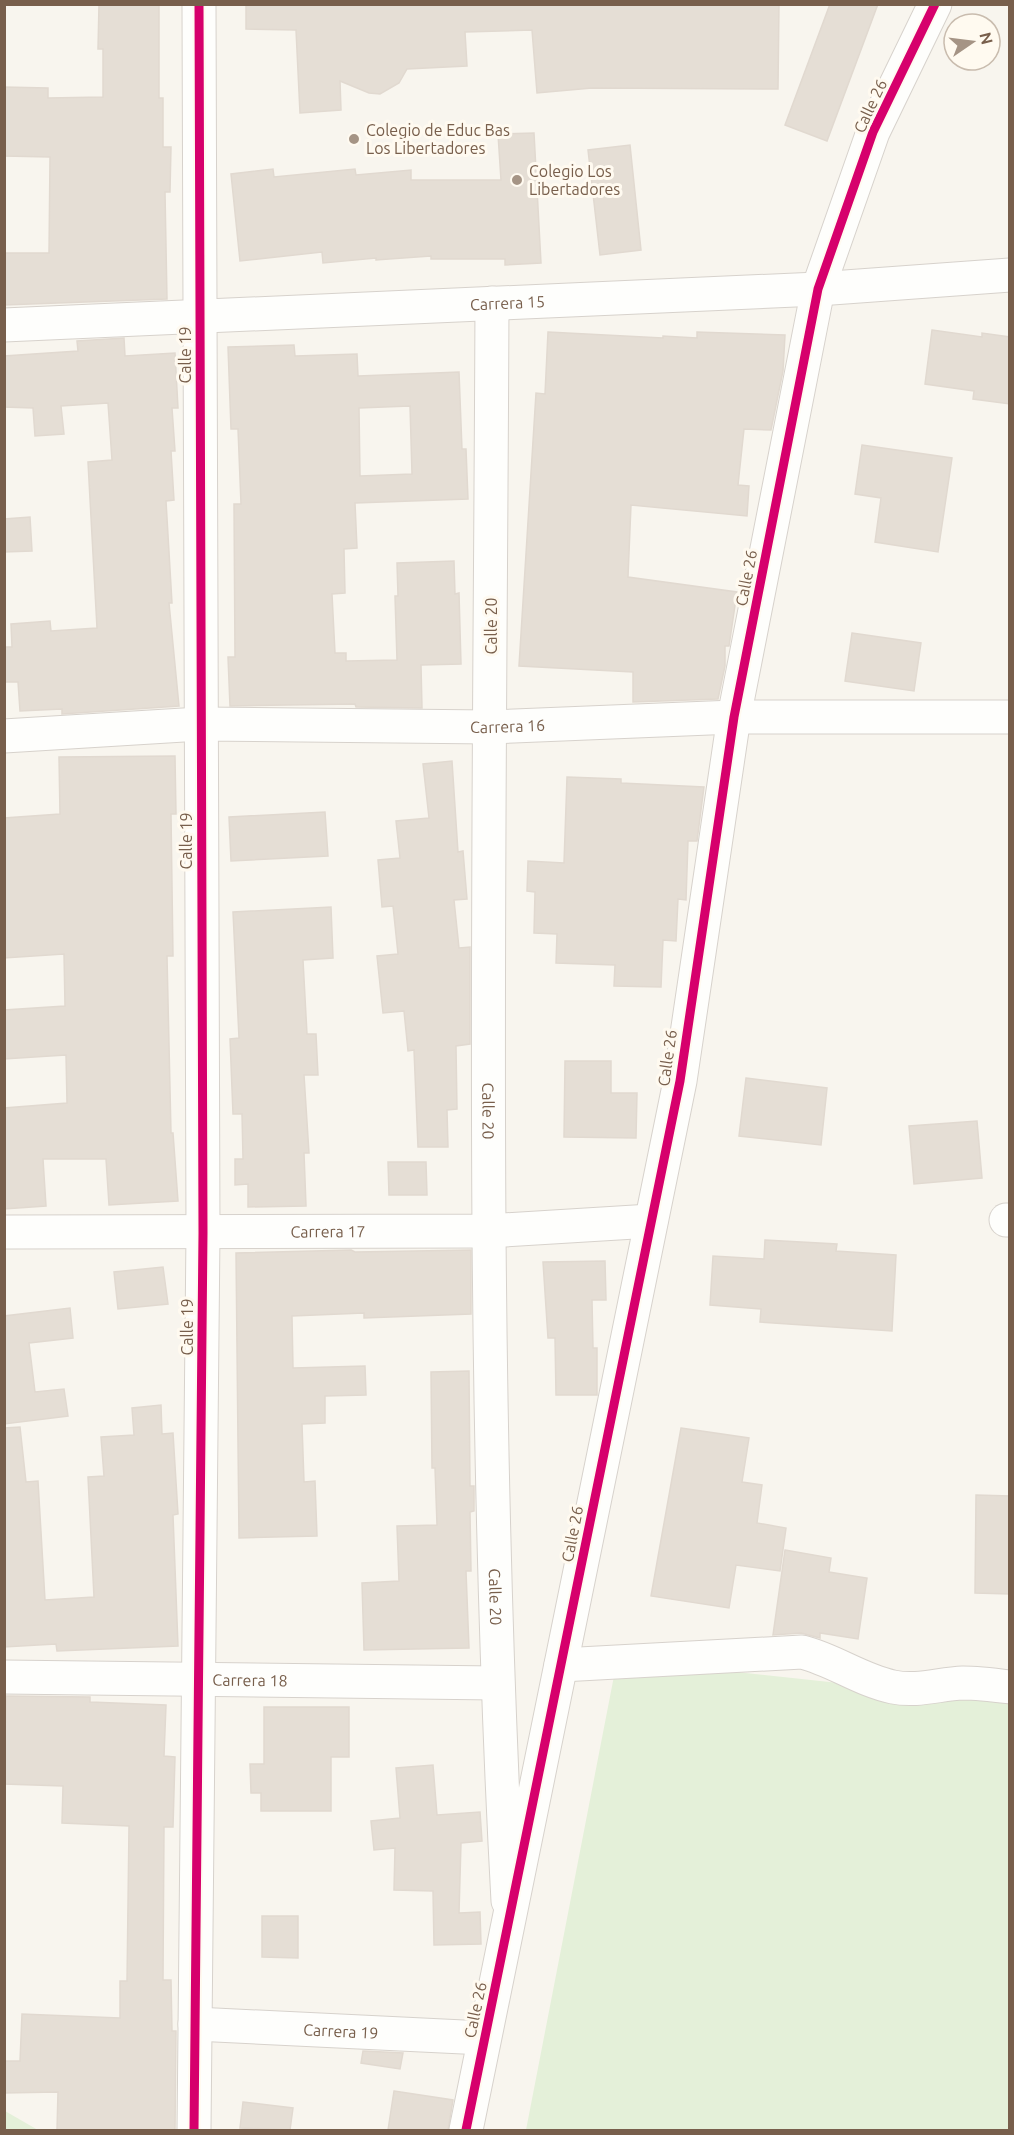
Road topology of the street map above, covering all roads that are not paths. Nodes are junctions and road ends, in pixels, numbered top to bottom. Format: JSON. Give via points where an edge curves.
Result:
{"nodes":[{"id":1,"x":199,"y":4,"type":"edge"},
{"id":2,"x":935,"y":4,"type":"edge"},
{"id":3,"x":1010,"y":275,"type":"edge"},
{"id":4,"x":818,"y":289,"type":"junction"},
{"id":5,"x":492,"y":303,"type":"junction"},
{"id":6,"x":200,"y":317,"type":"junction"},
{"id":7,"x":4,"y":326,"type":"edge"},
{"id":8,"x":734,"y":717,"type":"junction"},
{"id":9,"x":1010,"y":717,"type":"edge"},
{"id":10,"x":200,"y":724,"type":"junction"},
{"id":11,"x":490,"y":727,"type":"junction"},
{"id":12,"x":4,"y":736,"type":"edge"},
{"id":13,"x":651,"y":1221,"type":"junction"},
{"id":14,"x":487,"y":1231,"type":"junction"},
{"id":15,"x":4,"y":1232,"type":"edge"},
{"id":16,"x":203,"y":1233,"type":"junction"},
{"id":17,"x":561,"y":1665,"type":"junction"},
{"id":18,"x":4,"y":1677,"type":"edge"},
{"id":19,"x":200,"y":1678,"type":"junction"},
{"id":20,"x":496,"y":1683,"type":"junction"},
{"id":21,"x":1010,"y":1687,"type":"edge"},
{"id":22,"x":509,"y":1921,"type":"junction"},
{"id":23,"x":195,"y":2024,"type":"junction"},
{"id":24,"x":484,"y":2038,"type":"junction"},
{"id":25,"x":194,"y":2130,"type":"edge"},
{"id":26,"x":466,"y":2130,"type":"edge"}],
"edges":[{"from":1,"to":6,"type":"street","name":"Calle 19"},
{"from":2,"to":4,"type":"street","name":"Calle 26","via":[[873,132]]},
{"from":3,"to":4,"type":"street","name":"Carrera 15"},
{"from":4,"to":5,"type":"street","name":"Carrera 15"},
{"from":4,"to":8,"type":"street","name":"Calle 26"},
{"from":5,"to":6,"type":"street","name":"Carrera 15"},
{"from":5,"to":11,"type":"street","name":"Calle 20"},
{"from":6,"to":7,"type":"street","name":"Carrera 15"},
{"from":6,"to":10,"type":"street","name":"Calle 19"},
{"from":8,"to":9,"type":"street","name":"Carrera 16"},
{"from":8,"to":11,"type":"street","name":"Carrera 16"},
{"from":8,"to":13,"type":"street","name":"Calle 26","via":[[680,1081]]},
{"from":10,"to":11,"type":"street","name":"Carrera 16"},
{"from":10,"to":12,"type":"street","name":"Carrera 16"},
{"from":10,"to":16,"type":"street","name":"Calle 19"},
{"from":11,"to":14,"type":"street","name":"Calle 20"},
{"from":13,"to":14,"type":"street","name":"Carrera 17"},
{"from":13,"to":17,"type":"street","name":"Calle 26"},
{"from":14,"to":16,"type":"street","name":"Carrera 17"},
{"from":14,"to":20,"type":"street","name":"Calle 20"},
{"from":15,"to":16,"type":"street","name":"Carrera 17"},
{"from":16,"to":19,"type":"street","name":"Calle 19"},
{"from":17,"to":21,"type":"street","via":[[802,1652],[828,1658],[861,1677],[896,1688],[924,1689],[962,1683]]},
{"from":17,"to":22,"type":"street","name":"Calle 26"},
{"from":18,"to":19,"type":"street","name":"Carrera 18"},
{"from":19,"to":20,"type":"street","name":"Carrera 18"},
{"from":19,"to":23,"type":"street","name":"Calle 19"},
{"from":20,"to":22,"type":"street","name":"Calle 20"},
{"from":22,"to":24,"type":"street","name":"Calle 26"},
{"from":23,"to":24,"type":"street","name":"Carrera 19"},
{"from":23,"to":25,"type":"street","name":"Calle 19"},
{"from":24,"to":26,"type":"street","name":"Calle 26"}]}
